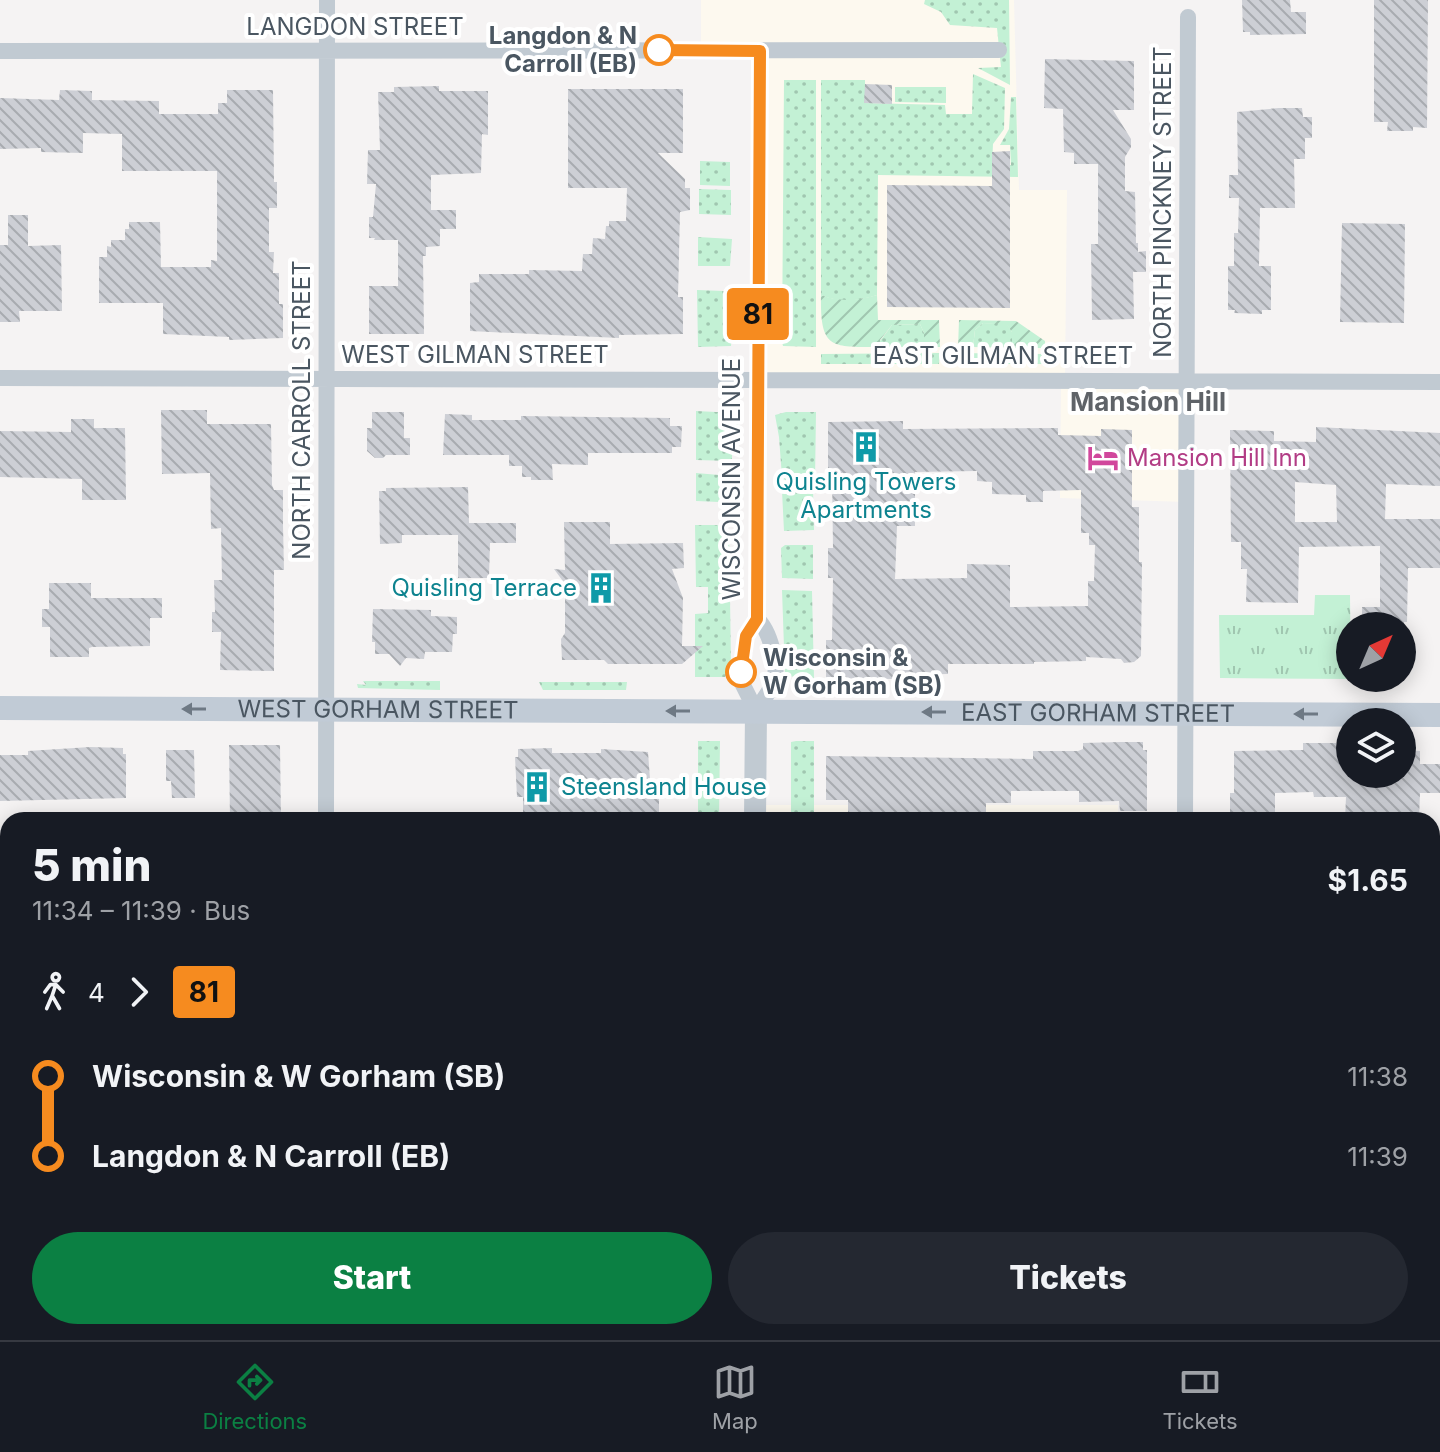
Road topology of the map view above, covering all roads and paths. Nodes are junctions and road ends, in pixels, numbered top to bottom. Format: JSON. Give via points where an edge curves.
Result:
{"nodes":[{"id":1,"x":327,"y":0,"type":"edge"},
{"id":2,"x":1188,"y":17,"type":"dead end"},
{"id":3,"x":327,"y":50,"type":"junction"},
{"id":4,"x":999,"y":50,"type":"dead end"},
{"id":5,"x":0,"y":51,"type":"edge"},
{"id":6,"x":760,"y":51,"type":"junction"},
{"id":7,"x":0,"y":378,"type":"edge"},
{"id":8,"x":326,"y":379,"type":"junction"},
{"id":9,"x":758,"y":379,"type":"junction"},
{"id":10,"x":1186,"y":381,"type":"junction"},
{"id":11,"x":1440,"y":382,"type":"edge"},
{"id":12,"x":757,"y":619,"type":"junction"},
{"id":13,"x":0,"y":708,"type":"edge"},
{"id":14,"x":326,"y":709,"type":"junction"},
{"id":15,"x":756,"y":711,"type":"junction"},
{"id":16,"x":1185,"y":713,"type":"junction"},
{"id":17,"x":1440,"y":715,"type":"edge"},
{"id":18,"x":326,"y":812,"type":"edge"},
{"id":19,"x":755,"y":812,"type":"edge"},
{"id":20,"x":1185,"y":812,"type":"edge"}],
"edges":[{"from":1,"to":3,"type":"street","name":"NORTH CARROLL STREET"},
{"from":2,"to":10,"type":"street","name":"NORTH PINCKNEY STREET"},
{"from":3,"to":5,"type":"street","name":"LANGDON STREET"},
{"from":3,"to":6,"type":"street","name":"LANGDON STREET"},
{"from":3,"to":8,"type":"street","name":"NORTH CARROLL STREET"},
{"from":4,"to":6,"type":"street","name":"LANGDON STREET"},
{"from":6,"to":9,"type":"street","name":"WISCONSIN AVENUE"},
{"from":7,"to":8,"type":"street","name":"WEST GILMAN STREET"},
{"from":8,"to":9,"type":"street","name":"WEST GILMAN STREET"},
{"from":8,"to":14,"type":"street","name":"NORTH CARROLL STREET"},
{"from":9,"to":10,"type":"street","name":"EAST GILMAN STREET"},
{"from":9,"to":12,"type":"street","name":"WISCONSIN AVENUE"},
{"from":10,"to":11,"type":"street","name":"EAST GILMAN STREET"},
{"from":10,"to":16,"type":"street","name":"NORTH PINCKNEY STREET"},
{"from":12,"to":15,"type":"street","name":"WISCONSIN AVENUE","via":[[746,636],[741,681]]},
{"from":12,"to":15,"type":"street","name":"WISCONSIN AVENUE","via":[[769,638],[775,681]]},
{"from":14,"to":13,"type":"main road","name":"WEST GORHAM STREET","one_way":true},
{"from":15,"to":14,"type":"main road","name":"WEST GORHAM STREET","one_way":true},
{"from":14,"to":18,"type":"street","name":"NORTH CARROLL STREET"},
{"from":16,"to":15,"type":"main road","name":"EAST GORHAM STREET","one_way":true},
{"from":15,"to":19,"type":"street","name":"WISCONSIN AVENUE"},
{"from":17,"to":16,"type":"main road","name":"EAST GORHAM STREET","one_way":true},
{"from":16,"to":20,"type":"street","name":"NORTH PINCKNEY STREET"}]}
